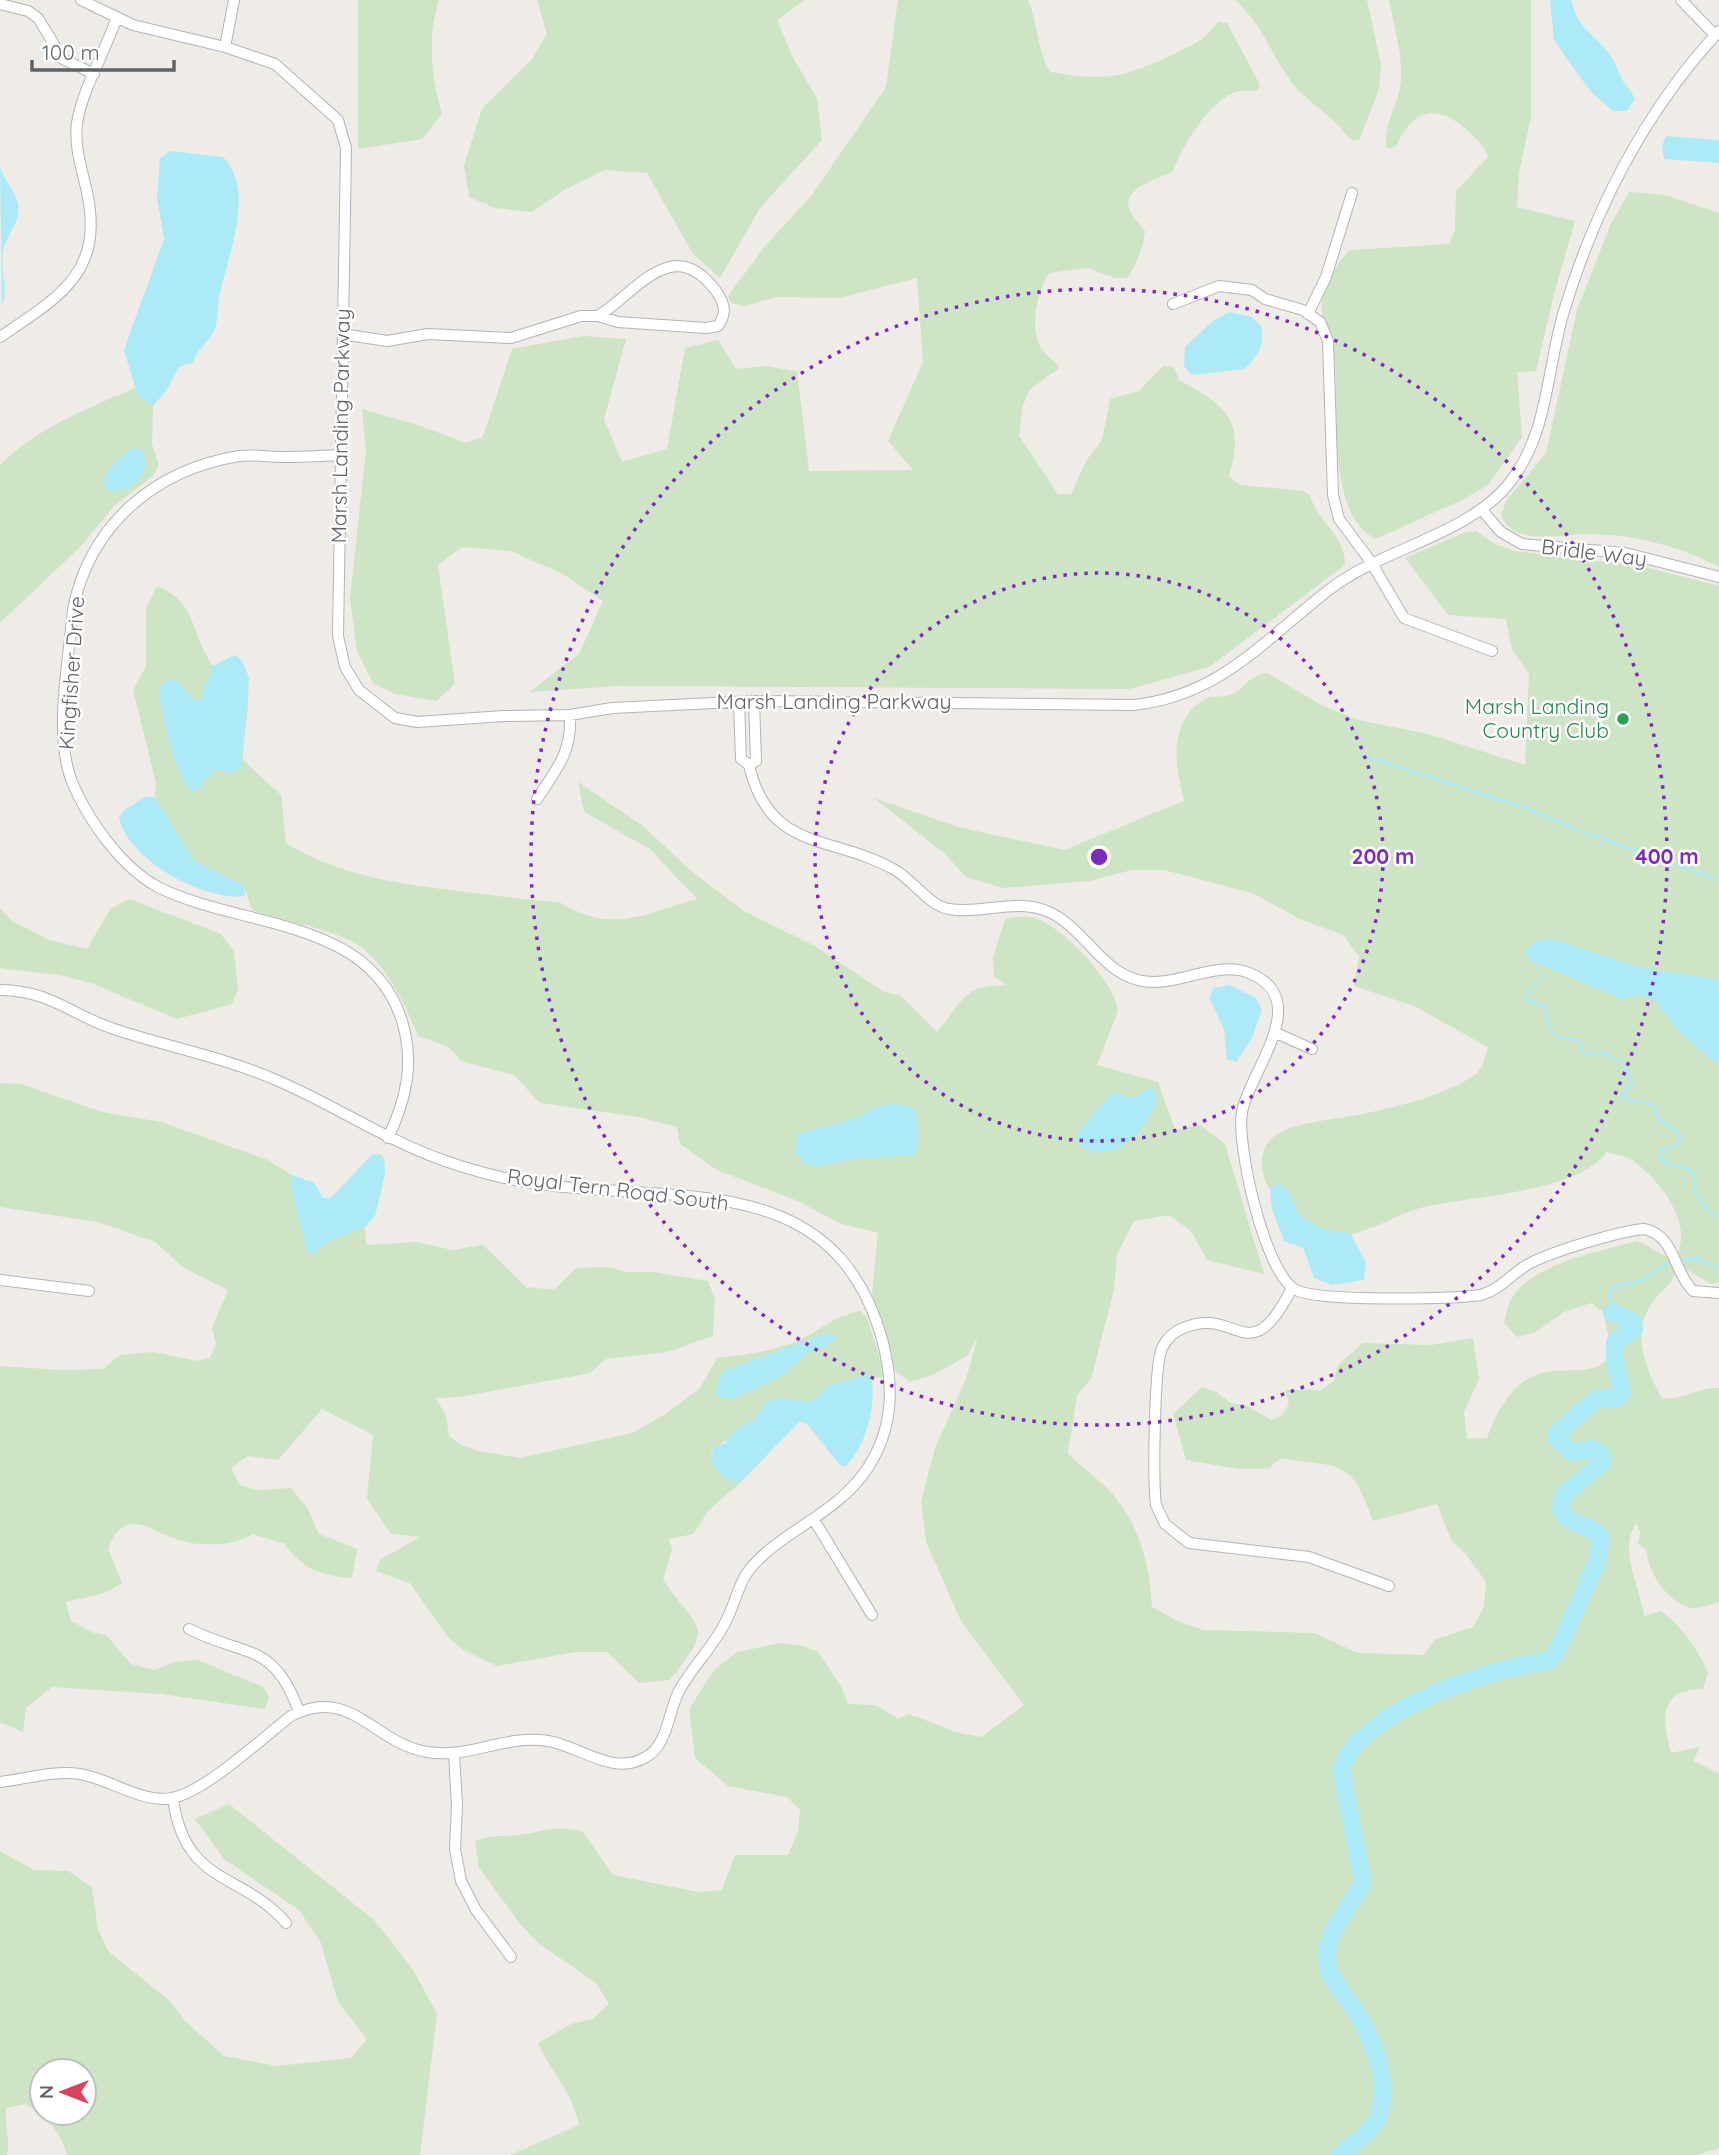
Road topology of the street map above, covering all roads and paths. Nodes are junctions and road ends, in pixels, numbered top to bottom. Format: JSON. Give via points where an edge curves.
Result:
{"nodes":[{"id":1,"x":82,"y":0,"type":"edge"},
{"id":2,"x":234,"y":0,"type":"edge"},
{"id":3,"x":1681,"y":0,"type":"edge"},
{"id":4,"x":0,"y":4,"type":"edge"},
{"id":5,"x":116,"y":19,"type":"junction"},
{"id":6,"x":1717,"y":33,"type":"edge"},
{"id":7,"x":225,"y":47,"type":"junction"},
{"id":8,"x":94,"y":74,"type":"junction"},
{"id":9,"x":1352,"y":194,"type":"dead end"},
{"id":10,"x":1173,"y":304,"type":"dead end"},
{"id":11,"x":1308,"y":314,"type":"junction"},
{"id":12,"x":598,"y":316,"type":"junction"},
{"id":13,"x":342,"y":334,"type":"junction"},
{"id":14,"x":0,"y":337,"type":"edge"},
{"id":15,"x":341,"y":456,"type":"junction"},
{"id":16,"x":1481,"y":509,"type":"junction"},
{"id":17,"x":1371,"y":562,"type":"junction"},
{"id":18,"x":1719,"y":577,"type":"edge"},
{"id":19,"x":1492,"y":651,"type":"dead end"},
{"id":20,"x":754,"y":701,"type":"junction"},
{"id":21,"x":739,"y":702,"type":"junction"},
{"id":22,"x":570,"y":715,"type":"junction"},
{"id":23,"x":755,"y":736,"type":"junction"},
{"id":24,"x":739,"y":737,"type":"junction"},
{"id":25,"x":749,"y":765,"type":"junction"},
{"id":26,"x":537,"y":799,"type":"dead end"},
{"id":27,"x":0,"y":990,"type":"edge"},
{"id":28,"x":1276,"y":1033,"type":"junction"},
{"id":29,"x":1312,"y":1049,"type":"dead end"},
{"id":30,"x":388,"y":1138,"type":"junction"},
{"id":31,"x":0,"y":1280,"type":"edge"},
{"id":32,"x":1292,"y":1288,"type":"junction"},
{"id":33,"x":89,"y":1292,"type":"dead end"},
{"id":34,"x":1719,"y":1293,"type":"edge"},
{"id":35,"x":814,"y":1520,"type":"junction"},
{"id":36,"x":1389,"y":1586,"type":"dead end"},
{"id":37,"x":872,"y":1615,"type":"dead end"},
{"id":38,"x":189,"y":1629,"type":"dead end"},
{"id":39,"x":299,"y":1712,"type":"junction"},
{"id":40,"x":454,"y":1754,"type":"junction"},
{"id":41,"x":0,"y":1782,"type":"edge"},
{"id":42,"x":173,"y":1798,"type":"junction"},
{"id":43,"x":286,"y":1923,"type":"dead end"},
{"id":44,"x":511,"y":1957,"type":"dead end"}],
"edges":[{"from":1,"to":5,"type":"street"},
{"from":2,"to":7,"type":"street"},
{"from":3,"to":6,"type":"street"},
{"from":4,"to":8,"type":"street","via":[[38,18],[64,59]]},
{"from":5,"to":7,"type":"street","name":"Marsh Landing Parkway"},
{"from":5,"to":8,"type":"street"},
{"from":6,"to":16,"type":"street","name":"Marsh Landing Parkway","via":[[1646,128],[1608,195],[1563,313],[1531,447],[1511,481]]},
{"from":7,"to":13,"type":"street","name":"Marsh Landing Parkway","via":[[275,64],[341,127],[346,148]]},
{"from":8,"to":14,"type":"street","via":[[76,134],[93,219],[88,256],[74,278],[48,303]]},
{"from":9,"to":11,"type":"street","via":[[1326,277]]},
{"from":10,"to":11,"type":"street","via":[[1219,286],[1236,286]]},
{"from":11,"to":17,"type":"street","via":[[1320,321],[1328,341],[1339,519]]},
{"from":12,"to":12,"type":"street","via":[[667,265],[685,266],[702,276],[725,305],[718,326],[706,328],[618,322]]},
{"from":12,"to":13,"type":"street","via":[[581,316],[511,338],[428,334],[387,341]]},
{"from":13,"to":15,"type":"street","name":"Marsh Landing Parkway"},
{"from":15,"to":22,"type":"street","name":"Marsh Landing Parkway","via":[[338,636],[345,667],[359,690],[395,718],[417,722]]},
{"from":15,"to":30,"type":"street","name":"Kingfisher Drive","via":[[248,456],[214,462],[164,481],[116,519],[93,550],[78,588],[64,751],[84,806],[118,853],[145,878],[174,894],[326,940],[352,954],[379,978],[396,1003],[408,1051],[407,1089]]},
{"from":16,"to":17,"type":"street","name":"Marsh Landing Parkway"},
{"from":16,"to":18,"type":"street","name":"Bridle Way","via":[[1501,532],[1522,544],[1625,553]]},
{"from":17,"to":19,"type":"street","via":[[1404,618]]},
{"from":17,"to":20,"type":"street","name":"Marsh Landing Parkway","via":[[1218,679],[1155,703]]},
{"from":20,"to":21,"type":"street","name":"Marsh Landing Parkway"},
{"from":20,"to":23,"type":"street"},
{"from":21,"to":22,"type":"street","name":"Marsh Landing Parkway","via":[[612,708]]},
{"from":21,"to":24,"type":"street"},
{"from":22,"to":26,"type":"street","via":[[567,750]]},
{"from":23,"to":24,"type":"street"},
{"from":23,"to":25,"type":"street","via":[[756,761]]},
{"from":24,"to":25,"type":"street","via":[[740,759]]},
{"from":25,"to":28,"type":"street","via":[[759,797],[786,828],[882,863],[943,908],[1020,905],[1048,911],[1114,968],[1141,981],[1226,970],[1248,973],[1264,983],[1275,999]]},
{"from":27,"to":30,"type":"street","name":"Royal Tern Road South","via":[[44,996],[110,1028],[246,1068],[305,1093]]},
{"from":28,"to":29,"type":"street"},
{"from":28,"to":32,"type":"street","via":[[1245,1099],[1242,1139],[1261,1229],[1280,1277]]},
{"from":30,"to":35,"type":"street","name":"Royal Tern Road South","via":[[450,1163],[524,1182],[728,1202],[795,1223],[828,1244],[853,1273],[873,1312],[888,1364],[891,1405],[884,1436],[870,1464],[848,1493]]},
{"from":31,"to":33,"type":"street"},
{"from":32,"to":34,"type":"street","via":[[1310,1295],[1481,1295],[1499,1288],[1529,1264],[1635,1230],[1660,1235],[1693,1291]]},
{"from":32,"to":36,"type":"street","via":[[1274,1321],[1261,1330],[1240,1332],[1193,1324],[1167,1340],[1159,1359],[1156,1505],[1173,1534],[1189,1543],[1309,1557]]},
{"from":35,"to":37,"type":"street"},
{"from":35,"to":40,"type":"street","name":"Royal Tern Road South","via":[[750,1570],[724,1627],[681,1688],[661,1740],[646,1758],[606,1762],[566,1745],[534,1739]]},
{"from":38,"to":39,"type":"street","via":[[263,1657],[286,1683]]},
{"from":39,"to":40,"type":"street","name":"Royal Tern Road South","via":[[317,1706],[345,1709],[408,1748]]},
{"from":39,"to":42,"type":"street","name":"Royal Tern Road South","via":[[198,1788]]},
{"from":40,"to":44,"type":"street","via":[[455,1849],[461,1881]]},
{"from":41,"to":42,"type":"street","via":[[76,1774],[110,1781],[151,1798]]},
{"from":42,"to":43,"type":"street","via":[[184,1839],[203,1864],[221,1880],[267,1904]]}]}
